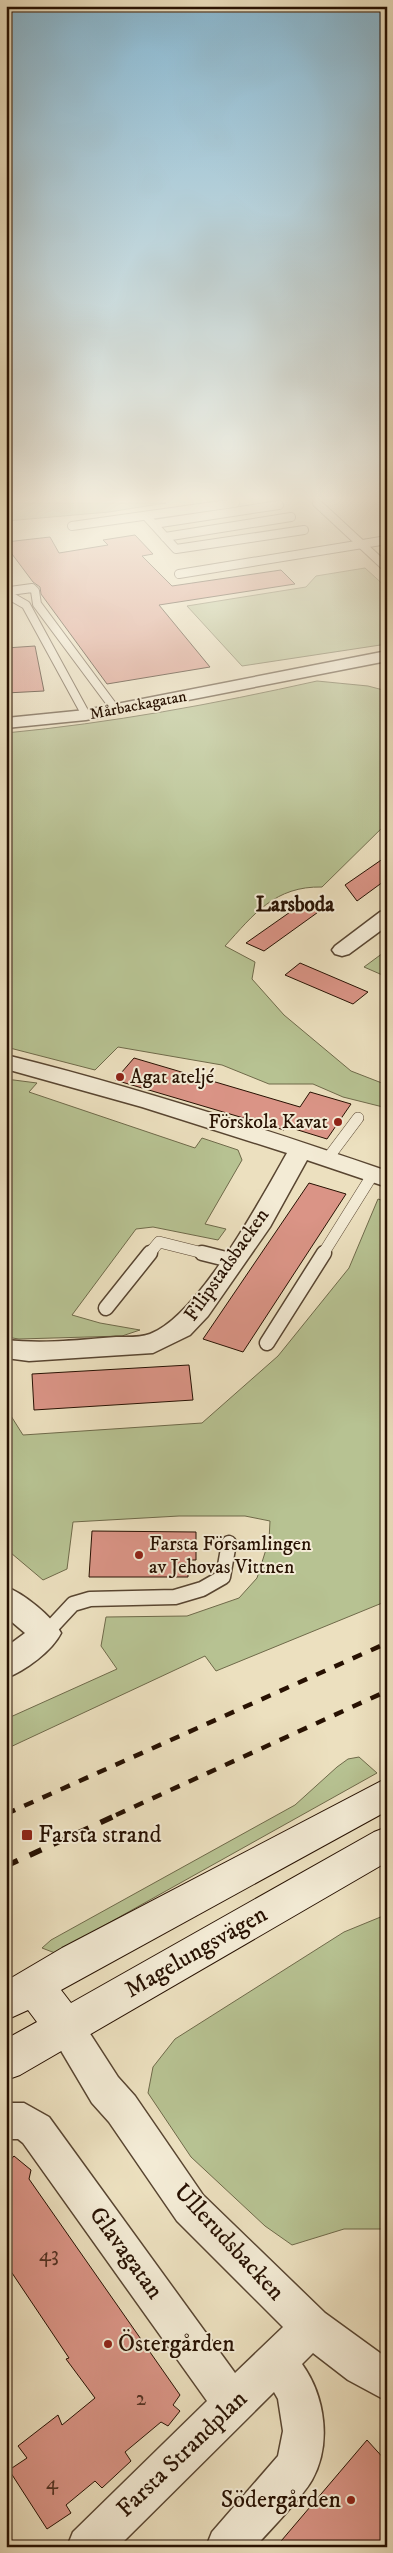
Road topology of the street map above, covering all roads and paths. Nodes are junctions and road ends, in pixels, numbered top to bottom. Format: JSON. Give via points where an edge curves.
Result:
{"nodes":[{"id":1,"x":35,"y":622,"type":"edge"},
{"id":2,"x":49,"y":622,"type":"edge"},
{"id":3,"x":387,"y":656,"type":"edge"},
{"id":4,"x":115,"y":710,"type":"junction"},
{"id":5,"x":86,"y":715,"type":"junction"},
{"id":6,"x":6,"y":723,"type":"edge"},
{"id":7,"x":387,"y":916,"type":"edge"},
{"id":8,"x":342,"y":950,"type":"dead end"},
{"id":9,"x":6,"y":1062,"type":"edge"},
{"id":10,"x":358,"y":1118,"type":"dead end"},
{"id":11,"x":302,"y":1149,"type":"junction"},
{"id":12,"x":328,"y":1158,"type":"junction"},
{"id":13,"x":380,"y":1177,"type":"edge"},
{"id":14,"x":234,"y":1261,"type":"junction"},
{"id":15,"x":106,"y":1308,"type":"dead end"},
{"id":16,"x":267,"y":1343,"type":"dead end"},
{"id":17,"x":6,"y":1349,"type":"edge"},
{"id":18,"x":229,"y":1543,"type":"dead end"},
{"id":19,"x":6,"y":1599,"type":"edge"},
{"id":20,"x":46,"y":1632,"type":"junction"},
{"id":21,"x":6,"y":1665,"type":"edge"},
{"id":22,"x":387,"y":1793,"type":"edge"},
{"id":23,"x":387,"y":1843,"type":"edge"},
{"id":24,"x":20,"y":1994,"type":"edge"},
{"id":25,"x":65,"y":2027,"type":"junction"},
{"id":26,"x":6,"y":2061,"type":"edge"},
{"id":27,"x":6,"y":2121,"type":"edge"},
{"id":28,"x":311,"y":2327,"type":"junction"},
{"id":29,"x":276,"y":2361,"type":"junction"},
{"id":30,"x":387,"y":2381,"type":"edge"},
{"id":31,"x":233,"y":2404,"type":"junction"},
{"id":32,"x":88,"y":2547,"type":"edge"},
{"id":33,"x":227,"y":2547,"type":"edge"}],
"edges":[{"from":1,"to":5,"type":"lane"},
{"from":2,"to":4,"type":"lane"},
{"from":3,"to":4,"type":"street","name":"Mårbackagatan"},
{"from":4,"to":5,"type":"street","name":"Mårbackagatan"},
{"from":5,"to":6,"type":"street","name":"Mårbackagatan"},
{"from":7,"to":8,"type":"street"},
{"from":9,"to":11,"type":"street"},
{"from":10,"to":12,"type":"lane"},
{"from":11,"to":12,"type":"street"},
{"from":11,"to":14,"type":"street","name":"Filipstadsbacken"},
{"from":12,"to":13,"type":"street"},
{"from":13,"to":16,"type":"lane"},
{"from":14,"to":15,"type":"lane","via":[[158,1242]]},
{"from":14,"to":17,"type":"street","name":"Filipstadsbacken","via":[[199,1310],[181,1329],[153,1344],[29,1352]]},
{"from":18,"to":20,"type":"lane","via":[[223,1577],[202,1589],[175,1597],[90,1600],[73,1604]]},
{"from":19,"to":20,"type":"street"},
{"from":20,"to":21,"type":"street"},
{"from":22,"to":24,"type":"main road"},
{"from":23,"to":25,"type":"main road","name":"Magelungsvägen"},
{"from":24,"to":25,"type":"main road"},
{"from":25,"to":26,"type":"main road","name":"Magelungsvägen"},
{"from":25,"to":28,"type":"street","name":"Ullerudsbacken","via":[[105,2090],[122,2109],[190,2208]]},
{"from":27,"to":31,"type":"street","name":"Glavagatan","via":[[24,2121],[36,2130]]},
{"from":28,"to":29,"type":"street","name":"Farsta Strandplan"},
{"from":28,"to":30,"type":"street","name":"Ullerudsbacken"},
{"from":29,"to":31,"type":"street","name":"Farsta Strandplan"},
{"from":29,"to":33,"type":"street","via":[[297,2391],[304,2431],[297,2466]]},
{"from":31,"to":32,"type":"street","name":"Farsta Strandplan"}]}
